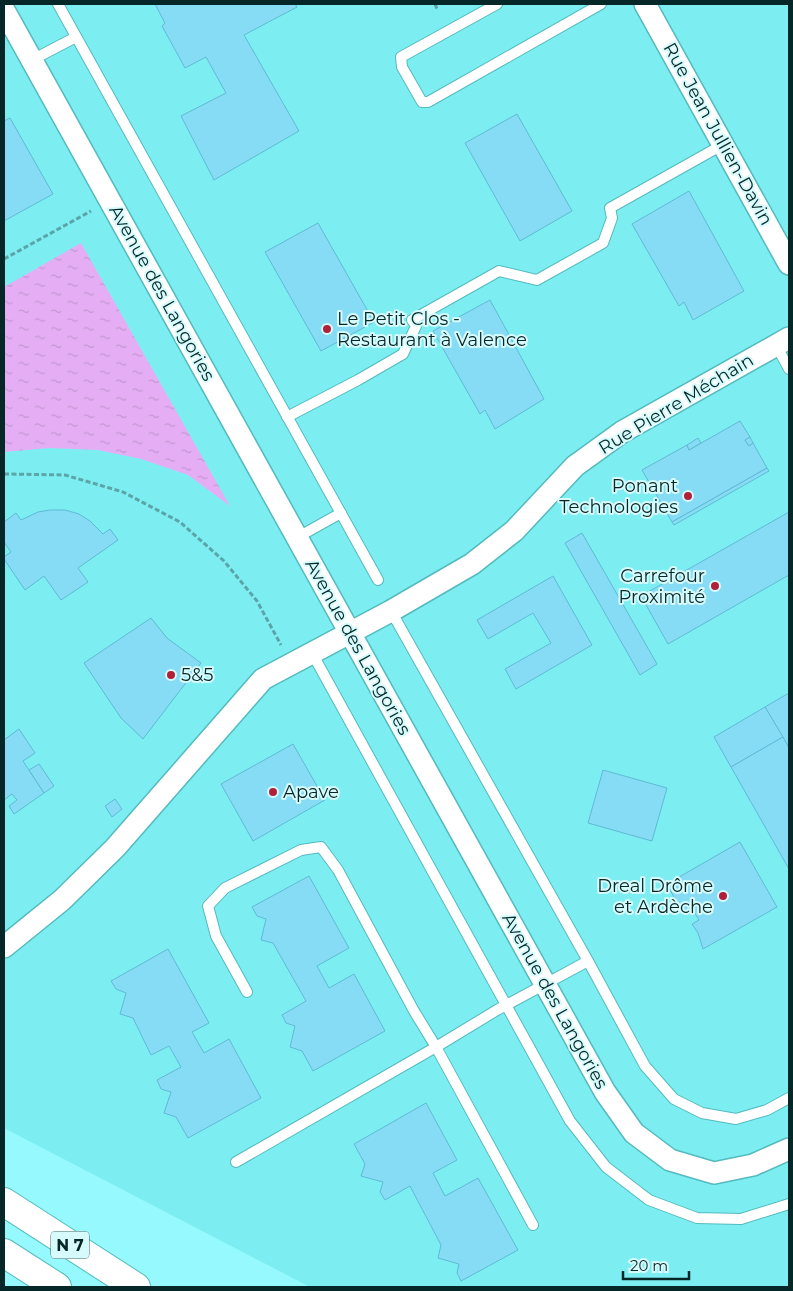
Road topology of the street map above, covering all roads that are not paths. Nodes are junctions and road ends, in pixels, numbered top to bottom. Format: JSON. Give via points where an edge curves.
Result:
{"nodes":[{"id":1,"x":58,"y":4,"type":"edge"},
{"id":2,"x":498,"y":4,"type":"edge"},
{"id":3,"x":601,"y":4,"type":"edge"},
{"id":4,"x":645,"y":4,"type":"edge"},
{"id":5,"x":5,"y":14,"type":"edge"},
{"id":6,"x":76,"y":37,"type":"junction"},
{"id":7,"x":32,"y":60,"type":"junction"},
{"id":8,"x":724,"y":144,"type":"junction"},
{"id":9,"x":789,"y":264,"type":"edge"},
{"id":10,"x":783,"y":341,"type":"edge"},
{"id":11,"x":789,"y":369,"type":"edge"},
{"id":12,"x":287,"y":417,"type":"junction"},
{"id":13,"x":341,"y":513,"type":"junction"},
{"id":14,"x":298,"y":536,"type":"junction"},
{"id":15,"x":378,"y":580,"type":"dead end"},
{"id":16,"x":391,"y":610,"type":"junction"},
{"id":17,"x":350,"y":632,"type":"junction"},
{"id":18,"x":312,"y":653,"type":"junction"},
{"id":19,"x":4,"y":947,"type":"edge"},
{"id":20,"x":588,"y":961,"type":"junction"},
{"id":21,"x":546,"y":984,"type":"junction"},
{"id":22,"x":247,"y":992,"type":"dead end"},
{"id":23,"x":506,"y":1005,"type":"junction"},
{"id":24,"x":436,"y":1047,"type":"junction"},
{"id":25,"x":789,"y":1098,"type":"edge"},
{"id":26,"x":789,"y":1149,"type":"edge"},
{"id":27,"x":236,"y":1162,"type":"dead end"},
{"id":28,"x":4,"y":1202,"type":"edge"},
{"id":29,"x":789,"y":1204,"type":"edge"},
{"id":30,"x":533,"y":1225,"type":"dead end"},
{"id":31,"x":4,"y":1253,"type":"edge"},
{"id":32,"x":58,"y":1287,"type":"edge"},
{"id":33,"x":136,"y":1287,"type":"edge"}],
"edges":[{"from":1,"to":6,"type":"lane"},
{"from":2,"to":3,"type":"lane","via":[[402,57],[402,67],[422,102],[428,102]]},
{"from":4,"to":8,"type":"street","name":"Rue Jean Jullien-Davin"},
{"from":5,"to":7,"type":"street","name":"Avenue des Langories"},
{"from":6,"to":7,"type":"lane"},
{"from":6,"to":12,"type":"lane"},
{"from":7,"to":14,"type":"street","name":"Avenue des Langories"},
{"from":8,"to":9,"type":"street","name":"Rue Jean Jullien-Davin"},
{"from":8,"to":12,"type":"lane","via":[[610,208],[612,218],[603,243],[537,280],[499,271],[412,320],[416,326],[403,354]]},
{"from":10,"to":11,"type":"lane"},
{"from":10,"to":16,"type":"street","name":"Rue Pierre Méchain","via":[[622,432],[575,466],[514,531],[472,564]]},
{"from":12,"to":13,"type":"lane"},
{"from":13,"to":14,"type":"lane"},
{"from":13,"to":15,"type":"lane"},
{"from":14,"to":17,"type":"street","name":"Avenue des Langories"},
{"from":16,"to":17,"type":"street","name":"Rue Pierre Méchain"},
{"from":16,"to":20,"type":"lane"},
{"from":17,"to":18,"type":"street","name":"Rue Pierre Méchain"},
{"from":17,"to":21,"type":"street","name":"Avenue des Langories"},
{"from":18,"to":19,"type":"street","name":"Rue Pierre Méchain","via":[[263,679],[115,848],[62,900]]},
{"from":18,"to":23,"type":"lane"},
{"from":20,"to":21,"type":"lane"},
{"from":20,"to":25,"type":"lane","via":[[645,1066],[674,1099],[702,1113],[736,1119],[767,1110]]},
{"from":21,"to":23,"type":"lane"},
{"from":21,"to":26,"type":"street","name":"Avenue des Langories","via":[[611,1100],[634,1132],[670,1160],[714,1172],[753,1165]]},
{"from":22,"to":24,"type":"lane","via":[[216,936],[208,906],[225,888],[302,850],[321,847],[338,870]]},
{"from":23,"to":24,"type":"lane"},
{"from":23,"to":29,"type":"lane","via":[[570,1121],[606,1167],[649,1200],[697,1218],[741,1219]]},
{"from":24,"to":27,"type":"lane"},
{"from":24,"to":30,"type":"lane"},
{"from":28,"to":33,"type":"highway","number":"N 7"},
{"from":31,"to":32,"type":"highway","number":"N 7"}]}
